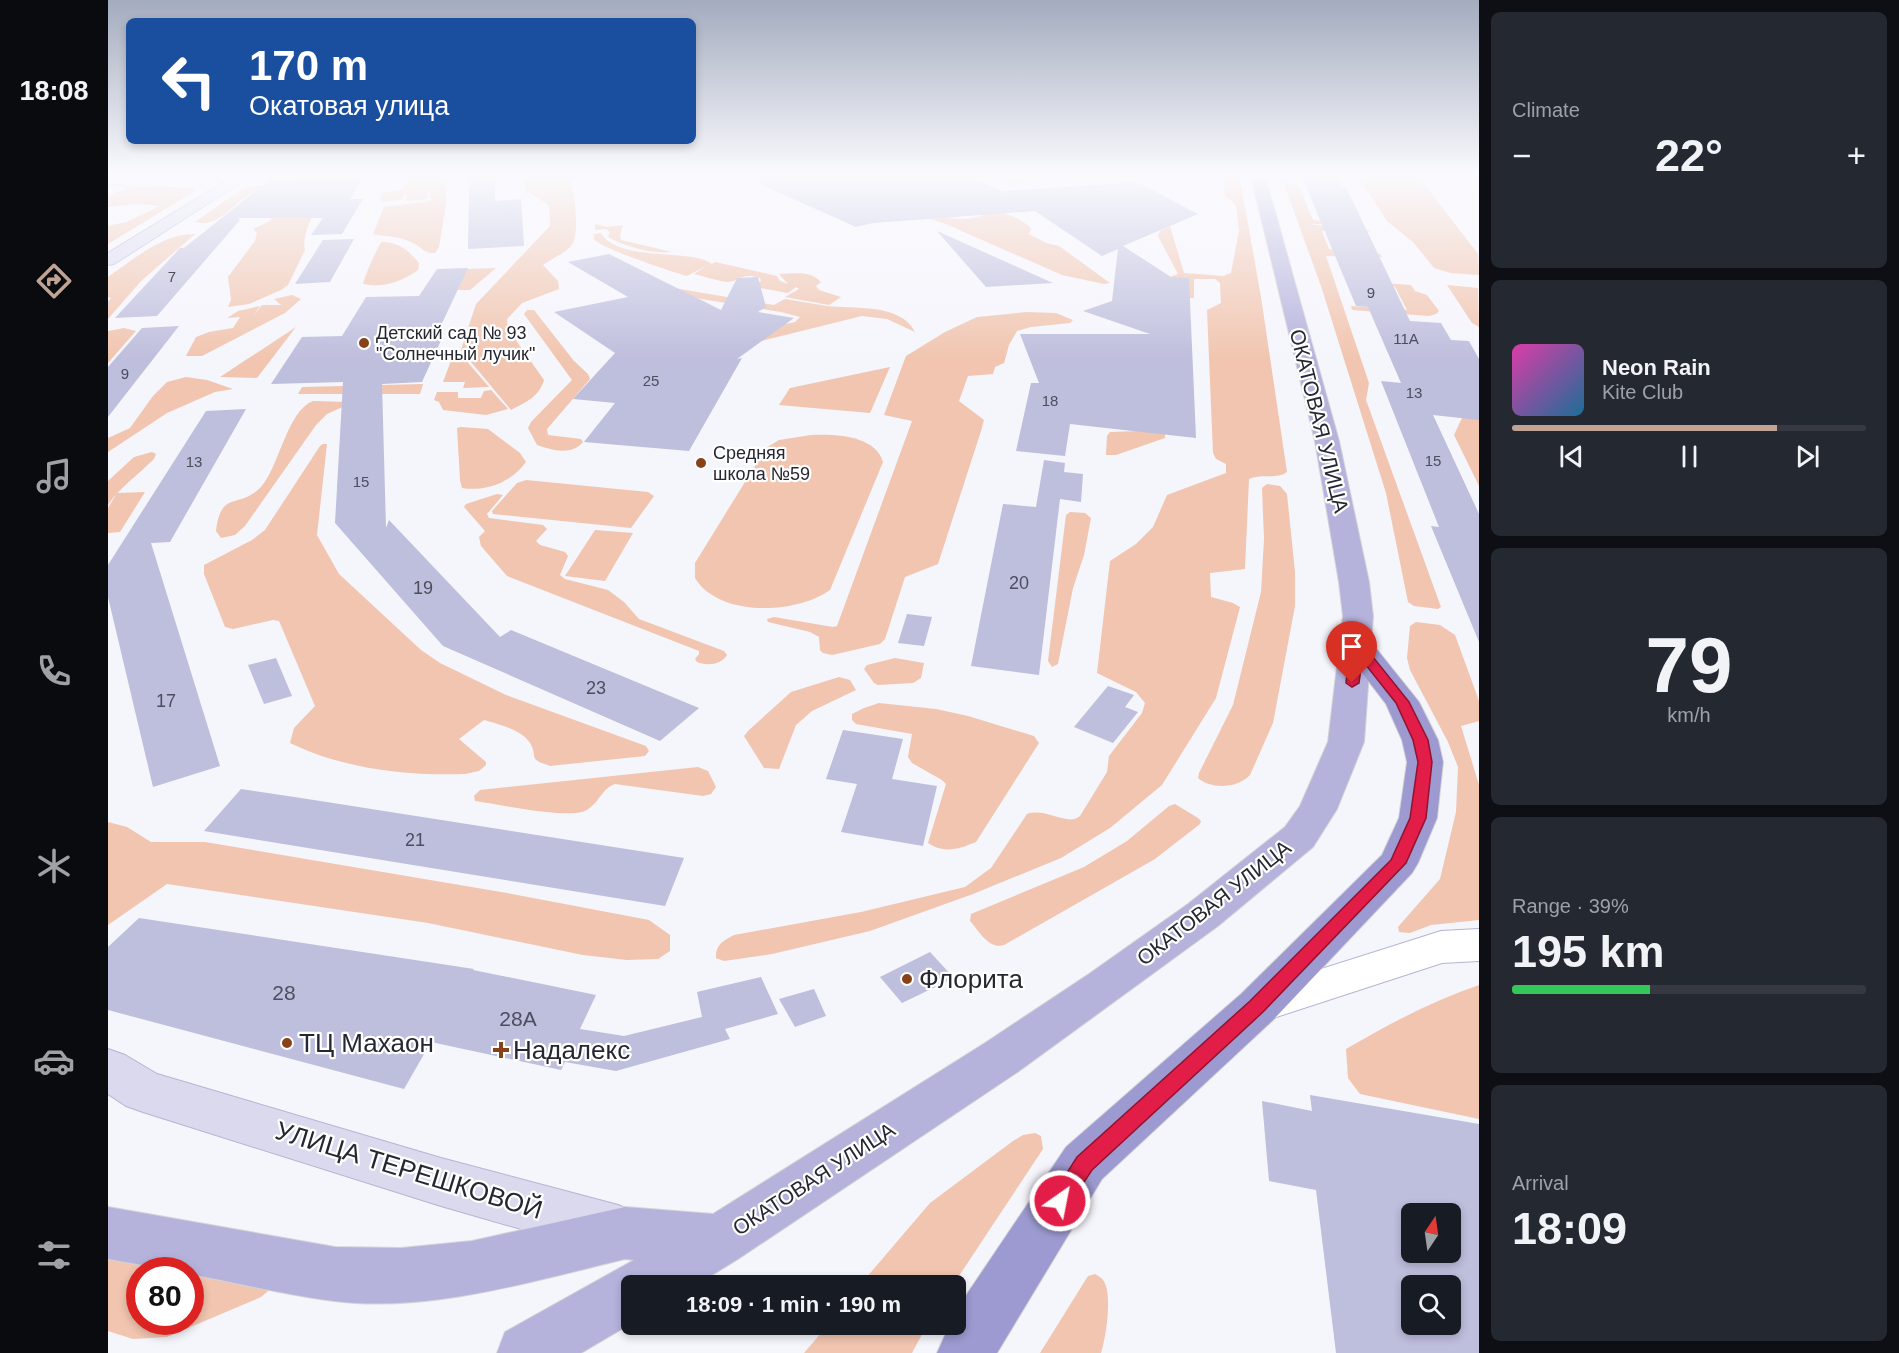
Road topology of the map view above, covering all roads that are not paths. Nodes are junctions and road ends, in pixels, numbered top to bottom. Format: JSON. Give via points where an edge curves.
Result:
{"nodes":[{"id":1,"x":148,"y":235,"type":"edge"},
{"id":2,"x":1273,"y":235,"type":"edge"},
{"id":3,"x":108,"y":260,"type":"edge"},
{"id":4,"x":1356,"y":644,"type":"junction"},
{"id":5,"x":1479,"y":945,"type":"edge"},
{"id":6,"x":1257,"y":1007,"type":"junction"},
{"id":7,"x":108,"y":1069,"type":"edge"},
{"id":8,"x":108,"y":1233,"type":"edge"},
{"id":9,"x":625,"y":1233,"type":"junction"},
{"id":10,"x":719,"y":1241,"type":"junction"},
{"id":11,"x":660,"y":1275,"type":"edge"},
{"id":12,"x":621,"y":1297,"type":"edge"},
{"id":13,"x":526,"y":1353,"type":"edge"},
{"id":14,"x":966,"y":1353,"type":"edge"}],
"edges":[{"from":1,"to":3,"type":"main road"},
{"from":2,"to":4,"type":"main road","name":"ОКАТОВАЯ УЛИЦА","via":[[1335,478],[1357,597]]},
{"from":4,"to":6,"type":"highway","via":[[1402,702],[1420,740],[1425,762],[1418,818],[1398,863]]},
{"from":4,"to":10,"type":"main road","name":"ОКАТОВАЯ УЛИЦА","via":[[1346,742],[1318,809],[1299,837],[1203,915],[1105,986]]},
{"from":5,"to":6,"type":"street","via":[[1441,947]]},
{"from":6,"to":14,"type":"highway","via":[[1084,1163]]},
{"from":7,"to":9,"type":"main road","name":"УЛИЦА ТЕРЕШКОВОЙ","via":[[144,1091],[441,1182]]},
{"from":8,"to":9,"type":"main road","via":[[335,1275],[401,1275],[472,1268]]},
{"from":9,"to":10,"type":"main road","name":"УЛИЦА ТЕРЕШКОВОЙ"},
{"from":10,"to":11,"type":"main road","name":"ОКАТОВАЯ УЛИЦА"},
{"from":12,"to":13,"type":"main road"}]}
